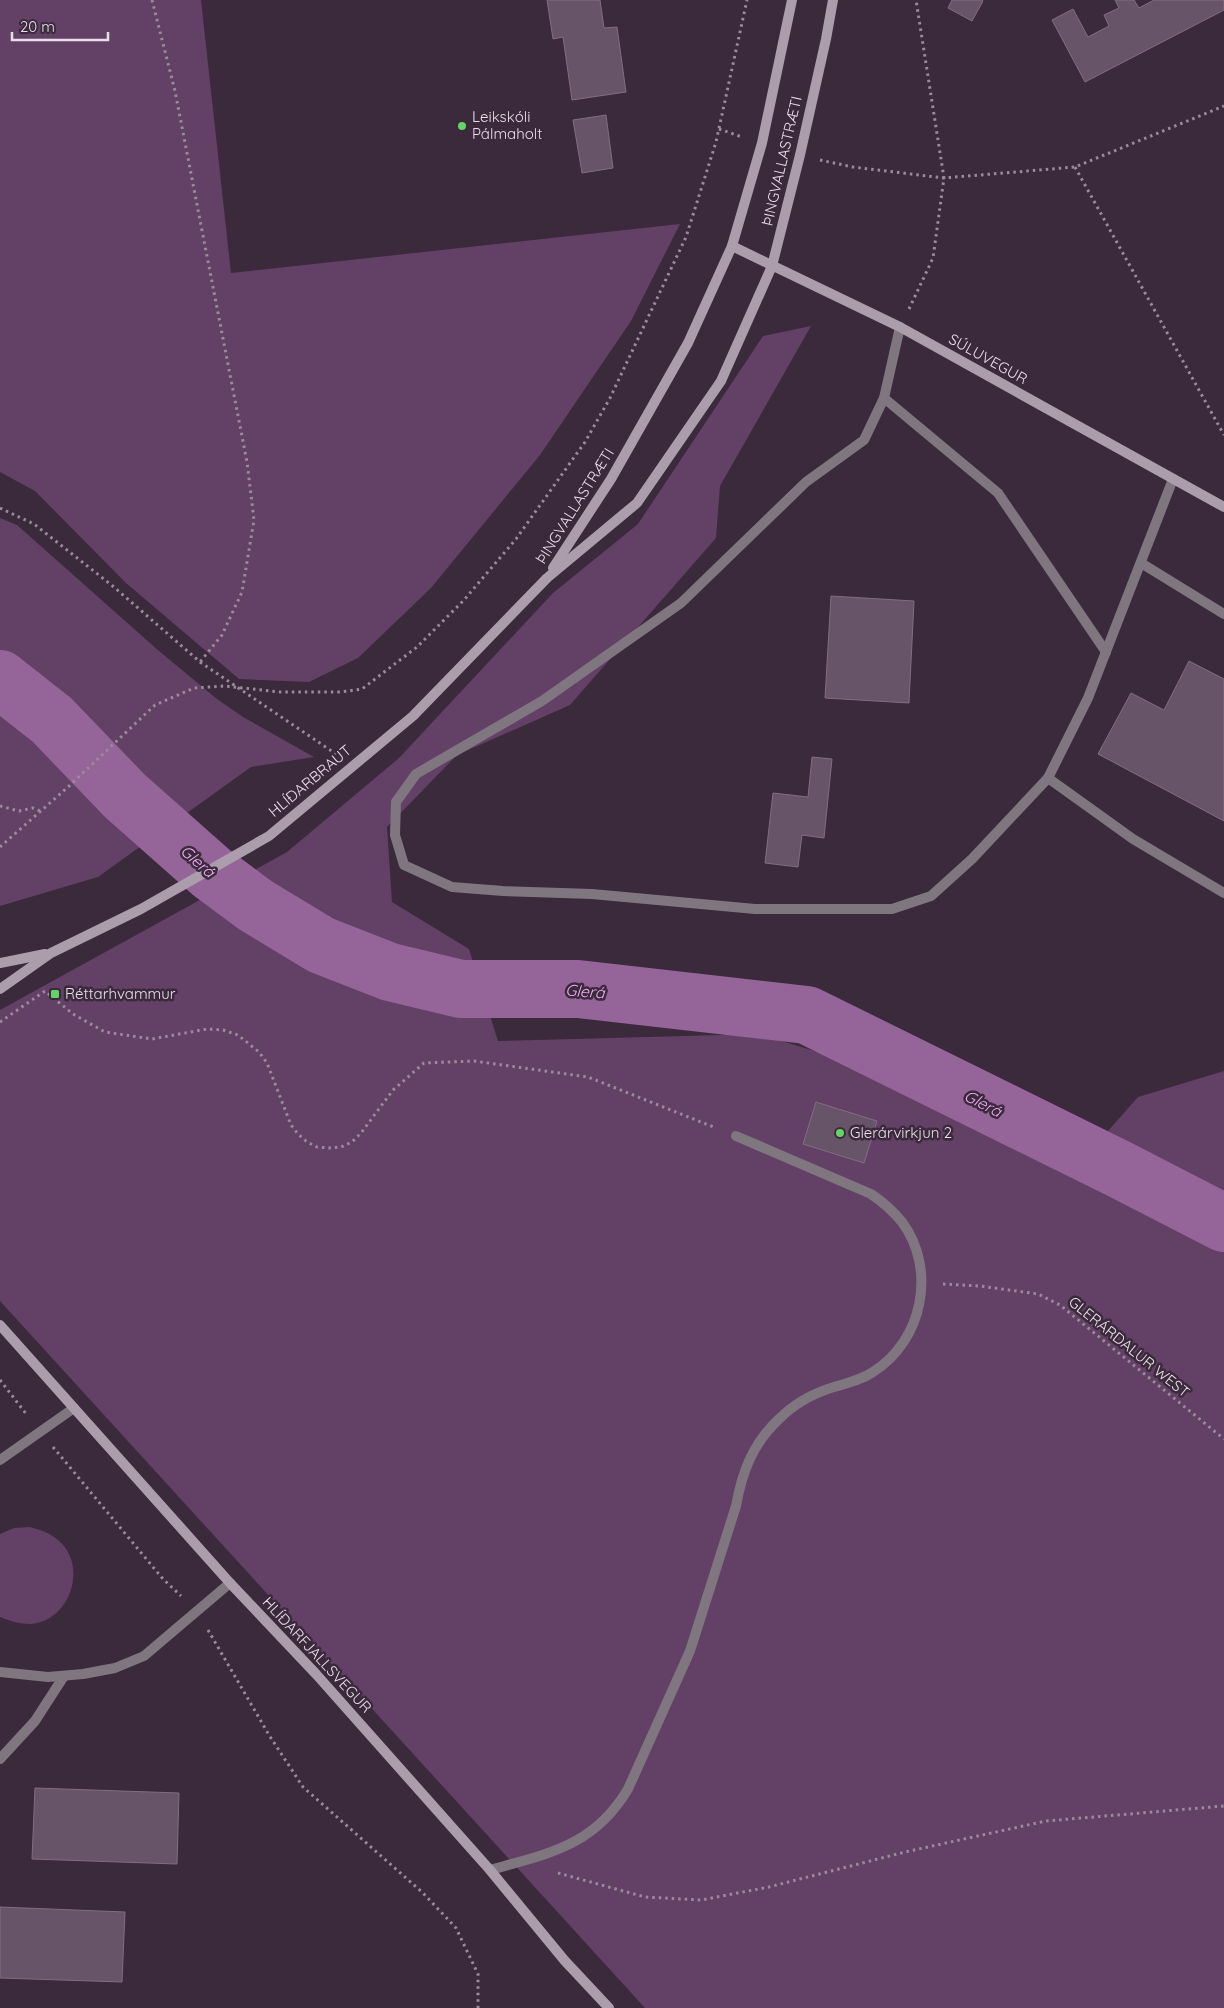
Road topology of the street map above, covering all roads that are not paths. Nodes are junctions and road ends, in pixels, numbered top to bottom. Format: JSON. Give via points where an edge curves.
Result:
{"nodes":[{"id":1,"x":792,"y":0,"type":"edge"},
{"id":2,"x":833,"y":0,"type":"edge"},
{"id":3,"x":732,"y":246,"type":"junction"},
{"id":4,"x":772,"y":266,"type":"junction"},
{"id":5,"x":900,"y":327,"type":"junction"},
{"id":6,"x":884,"y":398,"type":"junction"},
{"id":7,"x":1173,"y":479,"type":"junction"},
{"id":8,"x":1224,"y":507,"type":"edge"},
{"id":9,"x":1140,"y":563,"type":"junction"},
{"id":10,"x":547,"y":578,"type":"junction"},
{"id":11,"x":1224,"y":614,"type":"edge"},
{"id":12,"x":1106,"y":652,"type":"junction"},
{"id":13,"x":1048,"y":778,"type":"junction"},
{"id":14,"x":1224,"y":893,"type":"edge"},
{"id":15,"x":51,"y":953,"type":"junction"},
{"id":16,"x":0,"y":963,"type":"edge"},
{"id":17,"x":0,"y":988,"type":"edge"},
{"id":18,"x":736,"y":1136,"type":"road end"},
{"id":19,"x":0,"y":1325,"type":"edge"},
{"id":20,"x":74,"y":1408,"type":"junction"},
{"id":21,"x":0,"y":1460,"type":"edge"},
{"id":22,"x":230,"y":1583,"type":"junction"},
{"id":23,"x":0,"y":1672,"type":"edge"},
{"id":24,"x":64,"y":1676,"type":"junction"},
{"id":25,"x":0,"y":1759,"type":"edge"},
{"id":26,"x":490,"y":1870,"type":"junction"},
{"id":27,"x":609,"y":2008,"type":"edge"}],
"edges":[{"from":1,"to":3,"type":"main road","name":"ÞINGVALLASTRÆTI","via":[[762,143]]},
{"from":2,"to":4,"type":"main road","name":"ÞINGVALLASTRÆTI"},
{"from":3,"to":4,"type":"main road","name":"SÚLUVEGUR"},
{"from":3,"to":10,"type":"main road","name":"ÞINGVALLASTRÆTI","via":[[688,343],[611,479]]},
{"from":4,"to":5,"type":"main road","name":"SÚLUVEGUR"},
{"from":4,"to":10,"type":"main road","name":"ÞINGVALLASTRÆTI","via":[[721,381],[637,503]]},
{"from":5,"to":6,"type":"street"},
{"from":5,"to":7,"type":"main road","name":"SÚLUVEGUR"},
{"from":6,"to":12,"type":"street","via":[[998,493]]},
{"from":6,"to":13,"type":"street","via":[[864,440],[806,482],[681,603],[542,700],[416,774],[396,802],[395,835],[404,865],[452,887],[592,894],[755,909],[892,909],[930,896],[972,859]]},
{"from":7,"to":8,"type":"main road","name":"SÚLUVEGUR"},
{"from":7,"to":9,"type":"street"},
{"from":9,"to":11,"type":"street"},
{"from":9,"to":12,"type":"street"},
{"from":10,"to":15,"type":"main road","name":"HLÍÐARBRAUT","via":[[413,716],[268,836],[141,909]]},
{"from":12,"to":13,"type":"street","via":[[1088,698]]},
{"from":13,"to":14,"type":"street","via":[[1133,839]]},
{"from":15,"to":16,"type":"main road","name":"HLÍÐARBRAUT"},
{"from":15,"to":17,"type":"main road","name":"HLÍÐARBRAUT"},
{"from":18,"to":26,"type":"street","via":[[871,1194],[888,1207],[913,1241],[920,1262],[920,1304],[914,1324],[904,1343],[874,1372],[795,1405],[762,1437],[749,1458],[690,1651],[618,1805],[591,1833],[572,1844]]},
{"from":19,"to":20,"type":"main road","name":"HLÍÐARFJALLSVEGUR"},
{"from":20,"to":21,"type":"street"},
{"from":20,"to":22,"type":"main road","name":"HLÍÐARFJALLSVEGUR"},
{"from":22,"to":24,"type":"street","via":[[144,1656],[115,1668]]},
{"from":22,"to":26,"type":"main road","name":"HLÍÐARFJALLSVEGUR","via":[[316,1674]]},
{"from":23,"to":24,"type":"street"},
{"from":24,"to":25,"type":"street","via":[[35,1721]]},
{"from":26,"to":27,"type":"main road","name":"HLÍÐARFJALLSVEGUR","via":[[565,1961]]}]}
